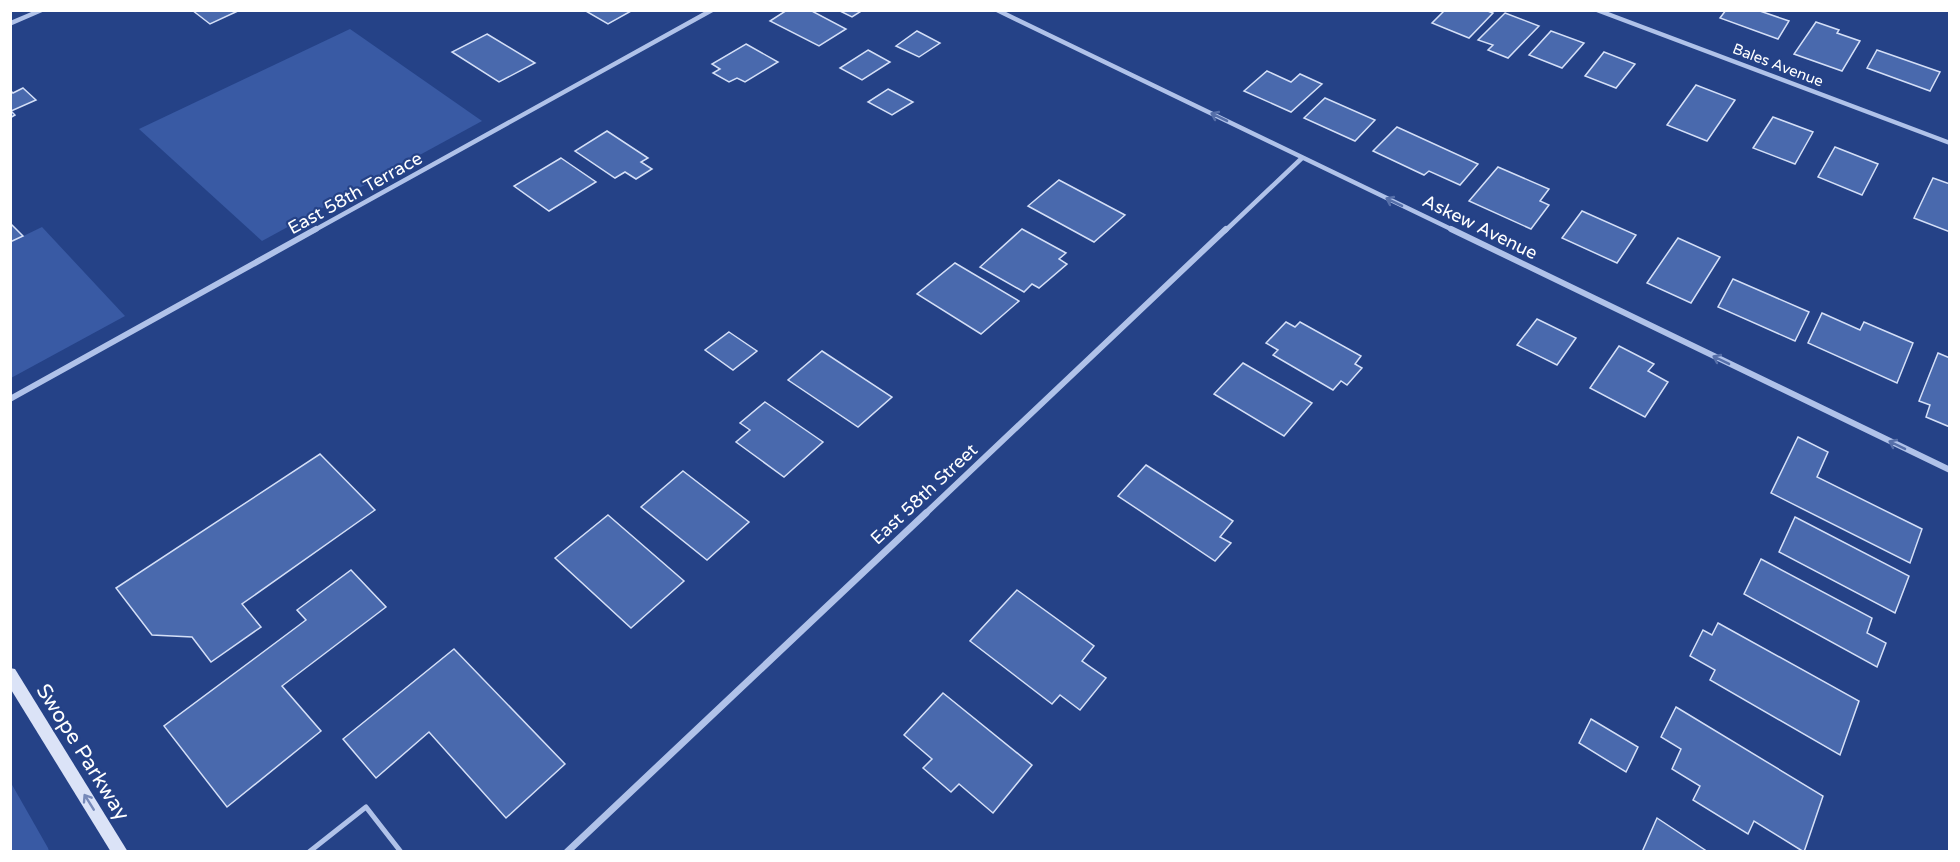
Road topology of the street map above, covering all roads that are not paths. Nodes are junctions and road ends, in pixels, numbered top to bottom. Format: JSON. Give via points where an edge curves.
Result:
{"nodes":[{"id":1,"x":44,"y":10,"type":"edge"},
{"id":2,"x":712,"y":10,"type":"edge"},
{"id":3,"x":997,"y":10,"type":"edge"},
{"id":4,"x":1597,"y":10,"type":"edge"},
{"id":5,"x":10,"y":24,"type":"edge"},
{"id":6,"x":1950,"y":143,"type":"edge"},
{"id":7,"x":1302,"y":158,"type":"junction"},
{"id":8,"x":10,"y":399,"type":"edge"},
{"id":9,"x":1950,"y":470,"type":"edge"},
{"id":10,"x":10,"y":674,"type":"edge"},
{"id":11,"x":120,"y":852,"type":"edge"},
{"id":12,"x":309,"y":852,"type":"edge"},
{"id":13,"x":401,"y":852,"type":"edge"},
{"id":14,"x":567,"y":852,"type":"edge"}],
"edges":[{"from":1,"to":5,"type":"street"},
{"from":2,"to":8,"type":"street","name":"East 58th Terrace"},
{"from":7,"to":3,"type":"street","name":"Askew Avenue","one_way":true},
{"from":4,"to":6,"type":"street","name":"Bales Avenue"},
{"from":9,"to":7,"type":"street","name":"Askew Avenue","one_way":true},
{"from":7,"to":14,"type":"street","name":"East 58th Street"},
{"from":11,"to":10,"type":"main road","name":"Swope Parkway","one_way":true},
{"from":12,"to":13,"type":"lane","via":[[366,807]]}]}
